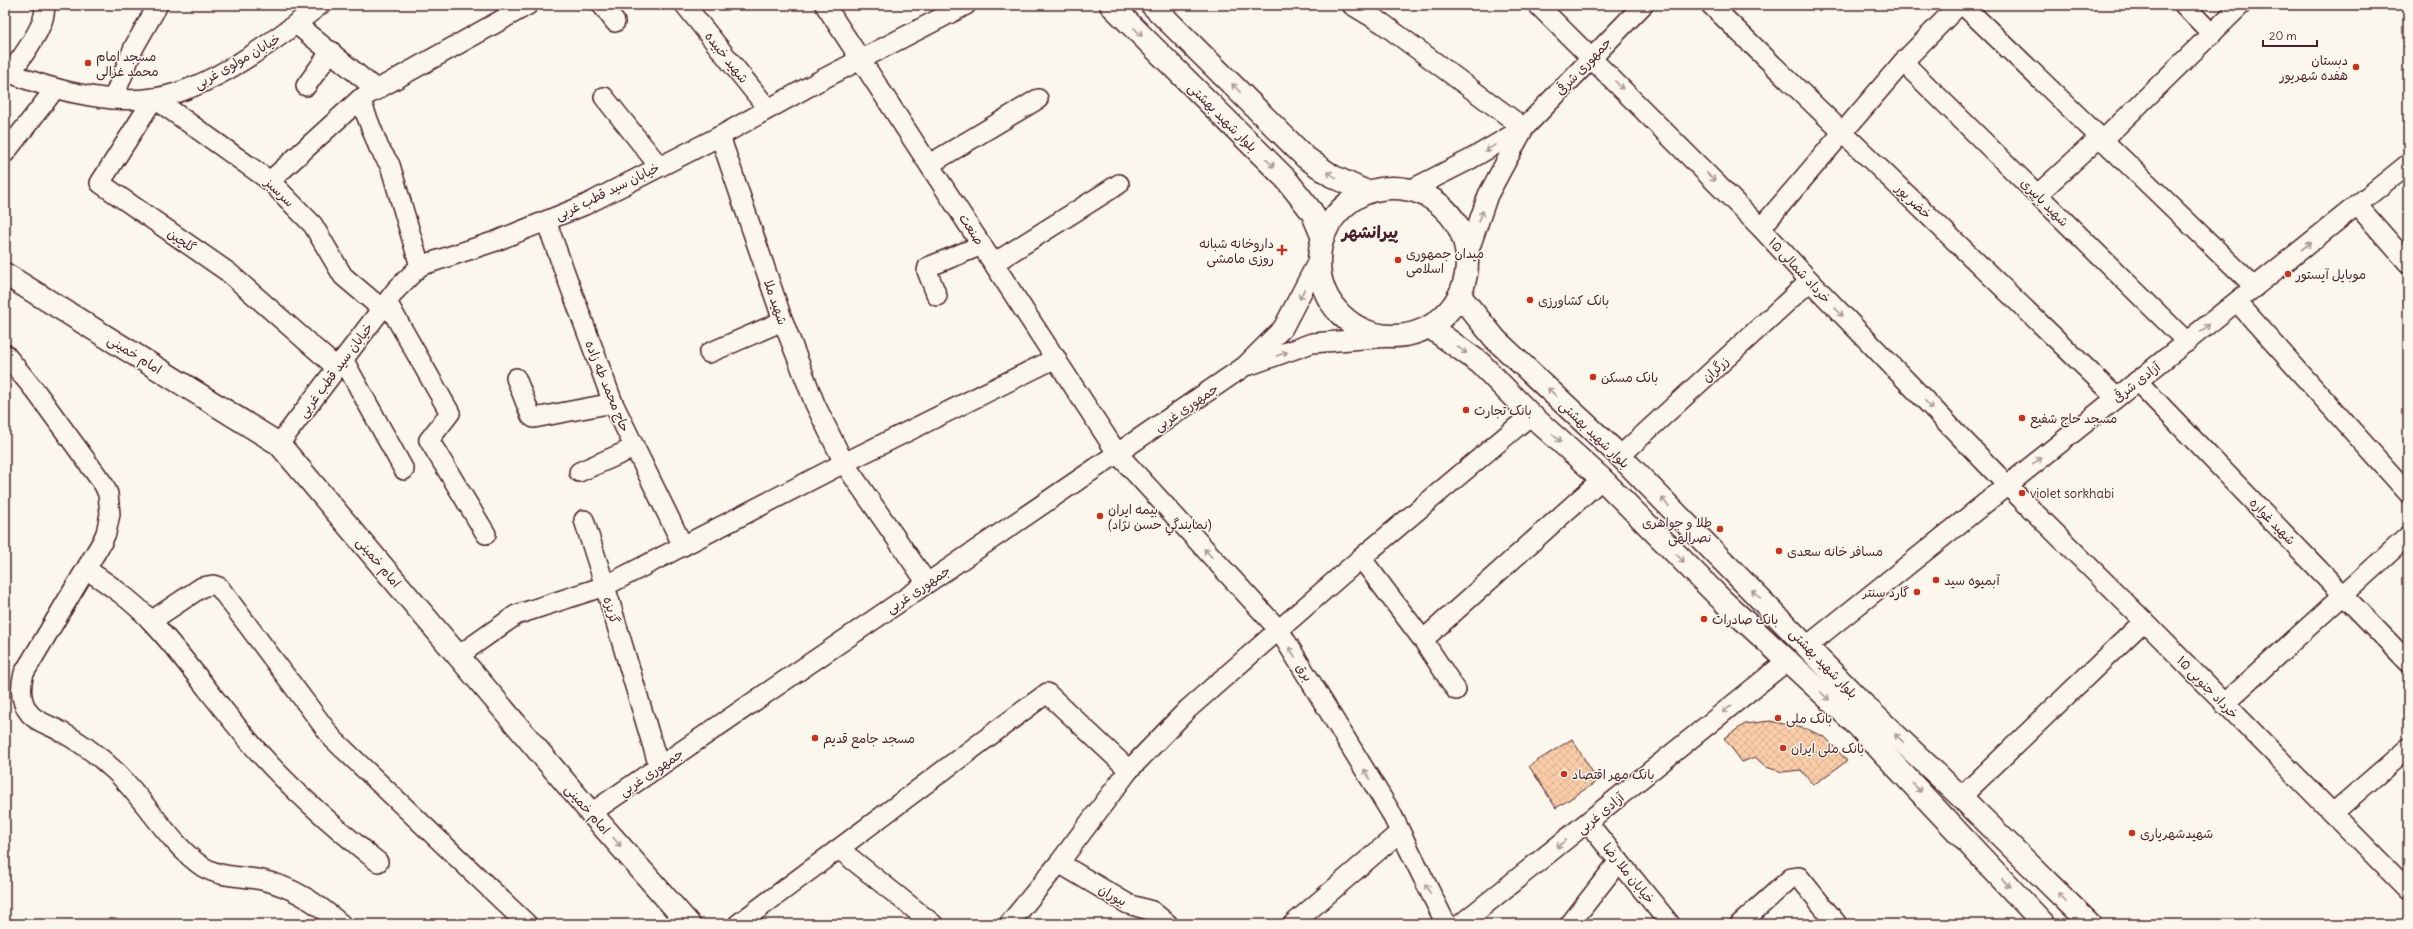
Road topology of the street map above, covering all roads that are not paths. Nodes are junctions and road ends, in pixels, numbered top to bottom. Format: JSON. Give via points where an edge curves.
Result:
{"nodes":[{"id":1,"x":44,"y":5,"type":"edge"},
{"id":2,"x":158,"y":5,"type":"edge"},
{"id":3,"x":320,"y":5,"type":"edge"},
{"id":4,"x":528,"y":5,"type":"edge"},
{"id":5,"x":602,"y":5,"type":"edge"},
{"id":6,"x":685,"y":5,"type":"edge"},
{"id":7,"x":825,"y":5,"type":"edge"},
{"id":8,"x":966,"y":5,"type":"edge"},
{"id":9,"x":1110,"y":5,"type":"edge"},
{"id":10,"x":1152,"y":5,"type":"edge"},
{"id":11,"x":1352,"y":5,"type":"edge"},
{"id":12,"x":1538,"y":5,"type":"edge"},
{"id":13,"x":1643,"y":5,"type":"edge"},
{"id":14,"x":1711,"y":5,"type":"edge"},
{"id":15,"x":1959,"y":5,"type":"edge"},
{"id":16,"x":1963,"y":5,"type":"edge"},
{"id":17,"x":2184,"y":5,"type":"edge"},
{"id":18,"x":2241,"y":5,"type":"edge"},
{"id":19,"x":615,"y":22,"type":"dead end"},
{"id":20,"x":296,"y":24,"type":"junction"},
{"id":21,"x":2212,"y":34,"type":"junction"},
{"id":22,"x":331,"y":51,"type":"junction"},
{"id":23,"x":1591,"y":58,"type":"junction"},
{"id":24,"x":861,"y":59,"type":"junction"},
{"id":25,"x":1902,"y":62,"type":"junction"},
{"id":26,"x":8,"y":72,"type":"edge"},
{"id":27,"x":306,"y":86,"type":"dead end"},
{"id":28,"x":55,"y":89,"type":"junction"},
{"id":29,"x":376,"y":90,"type":"junction"},
{"id":30,"x":604,"y":97,"type":"dead end"},
{"id":31,"x":154,"y":98,"type":"junction"},
{"id":32,"x":113,"y":99,"type":"junction"},
{"id":33,"x":1038,"y":99,"type":"dead end"},
{"id":34,"x":360,"y":100,"type":"junction"},
{"id":35,"x":768,"y":109,"type":"junction"},
{"id":36,"x":1524,"y":128,"type":"junction"},
{"id":37,"x":1844,"y":133,"type":"junction"},
{"id":38,"x":720,"y":136,"type":"junction"},
{"id":39,"x":2101,"y":139,"type":"junction"},
{"id":40,"x":5,"y":153,"type":"edge"},
{"id":41,"x":930,"y":164,"type":"junction"},
{"id":42,"x":2408,"y":164,"type":"edge"},
{"id":43,"x":659,"y":166,"type":"junction"},
{"id":44,"x":270,"y":180,"type":"junction"},
{"id":45,"x":1119,"y":184,"type":"dead end"},
{"id":46,"x":1412,"y":189,"type":"junction"},
{"id":47,"x":1367,"y":192,"type":"junction"},
{"id":48,"x":2038,"y":194,"type":"junction"},
{"id":49,"x":2357,"y":205,"type":"junction"},
{"id":50,"x":546,"y":221,"type":"junction"},
{"id":51,"x":1761,"y":228,"type":"junction"},
{"id":52,"x":982,"y":245,"type":"junction"},
{"id":53,"x":1321,"y":248,"type":"junction"},
{"id":54,"x":1468,"y":253,"type":"junction"},
{"id":55,"x":994,"y":263,"type":"junction"},
{"id":56,"x":2408,"y":263,"type":"edge"},
{"id":57,"x":420,"y":266,"type":"junction"},
{"id":58,"x":5,"y":274,"type":"edge"},
{"id":59,"x":1810,"y":281,"type":"junction"},
{"id":60,"x":2255,"y":287,"type":"junction"},
{"id":61,"x":937,"y":296,"type":"dead end"},
{"id":62,"x":1460,"y":296,"type":"junction"},
{"id":63,"x":2237,"y":302,"type":"junction"},
{"id":64,"x":384,"y":305,"type":"junction"},
{"id":65,"x":783,"y":322,"type":"junction"},
{"id":66,"x":1430,"y":327,"type":"junction"},
{"id":67,"x":1389,"y":337,"type":"junction"},
{"id":68,"x":2187,"y":342,"type":"junction"},
{"id":69,"x":709,"y":353,"type":"dead end"},
{"id":70,"x":5,"y":354,"type":"edge"},
{"id":71,"x":1056,"y":358,"type":"junction"},
{"id":72,"x":340,"y":364,"type":"junction"},
{"id":73,"x":1245,"y":366,"type":"junction"},
{"id":74,"x":516,"y":378,"type":"dead end"},
{"id":75,"x":2137,"y":381,"type":"junction"},
{"id":76,"x":2116,"y":397,"type":"junction"},
{"id":77,"x":613,"y":403,"type":"junction"},
{"id":78,"x":1531,"y":415,"type":"junction"},
{"id":79,"x":279,"y":444,"type":"junction"},
{"id":80,"x":634,"y":448,"type":"junction"},
{"id":81,"x":1118,"y":453,"type":"junction"},
{"id":82,"x":1620,"y":456,"type":"junction"},
{"id":83,"x":844,"y":463,"type":"junction"},
{"id":84,"x":404,"y":470,"type":"dead end"},
{"id":85,"x":579,"y":472,"type":"dead end"},
{"id":86,"x":1602,"y":479,"type":"junction"},
{"id":87,"x":2007,"y":485,"type":"junction"},
{"id":88,"x":2408,"y":493,"type":"edge"},
{"id":89,"x":584,"y":520,"type":"dead end"},
{"id":90,"x":486,"y":534,"type":"dead end"},
{"id":91,"x":2408,"y":536,"type":"edge"},
{"id":92,"x":683,"y":546,"type":"junction"},
{"id":93,"x":1361,"y":558,"type":"junction"},
{"id":94,"x":86,"y":569,"type":"junction"},
{"id":95,"x":927,"y":583,"type":"junction"},
{"id":96,"x":604,"y":586,"type":"junction"},
{"id":97,"x":2344,"y":595,"type":"junction"},
{"id":98,"x":152,"y":621,"type":"junction"},
{"id":99,"x":2144,"y":621,"type":"junction"},
{"id":100,"x":1279,"y":630,"type":"junction"},
{"id":101,"x":1423,"y":640,"type":"junction"},
{"id":102,"x":1807,"y":646,"type":"junction"},
{"id":103,"x":458,"y":656,"type":"junction"},
{"id":104,"x":1787,"y":661,"type":"junction"},
{"id":105,"x":2408,"y":662,"type":"edge"},
{"id":106,"x":1456,"y":690,"type":"dead end"},
{"id":107,"x":2224,"y":704,"type":"junction"},
{"id":108,"x":2408,"y":748,"type":"edge"},
{"id":109,"x":659,"y":767,"type":"junction"},
{"id":110,"x":1129,"y":770,"type":"junction"},
{"id":111,"x":1962,"y":797,"type":"junction"},
{"id":112,"x":592,"y":813,"type":"junction"},
{"id":113,"x":2333,"y":813,"type":"junction"},
{"id":114,"x":1588,"y":823,"type":"junction"},
{"id":115,"x":1400,"y":832,"type":"junction"},
{"id":116,"x":839,"y":849,"type":"junction"},
{"id":117,"x":1619,"y":861,"type":"junction"},
{"id":118,"x":378,"y":862,"type":"dead end"},
{"id":119,"x":1059,"y":863,"type":"junction"},
{"id":120,"x":2408,"y":890,"type":"edge"},
{"id":121,"x":341,"y":924,"type":"edge"},
{"id":122,"x":527,"y":924,"type":"edge"},
{"id":123,"x":689,"y":924,"type":"edge"},
{"id":124,"x":738,"y":924,"type":"edge"},
{"id":125,"x":933,"y":924,"type":"edge"},
{"id":126,"x":1009,"y":924,"type":"edge"},
{"id":127,"x":1168,"y":924,"type":"edge"},
{"id":128,"x":1293,"y":924,"type":"edge"},
{"id":129,"x":1446,"y":924,"type":"edge"},
{"id":130,"x":1461,"y":924,"type":"edge"},
{"id":131,"x":1570,"y":924,"type":"edge"},
{"id":132,"x":1670,"y":924,"type":"edge"},
{"id":133,"x":1740,"y":924,"type":"edge"},
{"id":134,"x":1837,"y":924,"type":"edge"},
{"id":135,"x":2044,"y":924,"type":"edge"},
{"id":136,"x":2090,"y":924,"type":"edge"}],
"edges":[{"from":1,"to":26,"type":"street","via":[[41,24]]},
{"from":2,"to":32,"type":"street","via":[[134,47]]},
{"from":3,"to":20,"type":"street","name":"خیابان مولوی غربی"},
{"from":4,"to":29,"type":"street"},
{"from":5,"to":19,"type":"street"},
{"from":6,"to":35,"type":"street","name":"شهید خبیده"},
{"from":7,"to":24,"type":"street","name":"صنعت"},
{"from":8,"to":24,"type":"street","name":"خیابان سید قطب غربی"},
{"from":9,"to":53,"type":"main road","name":"بلوار شهید بهشتی","one_way":true,"via":[[1286,179],[1312,212]]},
{"from":47,"to":10,"type":"main road","one_way":true,"via":[[1332,176],[1305,157]]},
{"from":11,"to":36,"type":"street","via":[[1382,23]]},
{"from":12,"to":23,"type":"street","name":"۱۵ خرداد شمالی"},
{"from":13,"to":23,"type":"street","name":"جمهوری شرقی"},
{"from":14,"to":37,"type":"street","name":"خضر پور"},
{"from":15,"to":25,"type":"street"},
{"from":16,"to":39,"type":"street"},
{"from":17,"to":21,"type":"street"},
{"from":18,"to":21,"type":"street"},
{"from":20,"to":22,"type":"street"},
{"from":20,"to":31,"type":"street","name":"خیابان مولوی غربی","via":[[215,76],[176,94]]},
{"from":21,"to":39,"type":"street"},
{"from":22,"to":27,"type":"street"},
{"from":22,"to":29,"type":"street"},
{"from":23,"to":36,"type":"street","name":"جمهوری شرقی"},
{"from":23,"to":51,"type":"street","name":"۱۵ خرداد شمالی","one_way":true},
{"from":24,"to":35,"type":"street","name":"خیابان سید قطب غربی"},
{"from":24,"to":41,"type":"street","name":"صنعت"},
{"from":25,"to":37,"type":"street"},
{"from":25,"to":48,"type":"street","name":"شهید باپیری"},
{"from":26,"to":28,"type":"street","name":"خیابان مولوی غربی"},
{"from":28,"to":32,"type":"street","name":"خیابان مولوی غربی"},
{"from":28,"to":40,"type":"street"},
{"from":29,"to":34,"type":"street"},
{"from":30,"to":43,"type":"street"},
{"from":31,"to":32,"type":"street","name":"خیابان مولوی غربی"},
{"from":31,"to":44,"type":"street","name":"سرسبز"},
{"from":31,"to":72,"type":"street","name":"گلچین","via":[[100,183],[228,272]]},
{"from":33,"to":41,"type":"street"},
{"from":34,"to":44,"type":"street"},
{"from":34,"to":57,"type":"street","via":[[379,148],[390,165]]},
{"from":35,"to":38,"type":"street","name":"خیابان سید قطب غربی"},
{"from":36,"to":46,"type":"street","one_way":true},
{"from":54,"to":36,"type":"street","one_way":true,"via":[[1488,195]]},
{"from":37,"to":51,"type":"street"},
{"from":37,"to":76,"type":"street","name":"خضر پور"},
{"from":38,"to":43,"type":"street","name":"خیابان سید قطب غربی"},
{"from":38,"to":65,"type":"street","name":"شهید ملا"},
{"from":39,"to":48,"type":"street"},
{"from":39,"to":60,"type":"street"},
{"from":41,"to":52,"type":"street","name":"صنعت"},
{"from":42,"to":49,"type":"street","name":"آزادی شرقی"},
{"from":43,"to":50,"type":"street","name":"خیابان سید قطب غربی","via":[[585,205]]},
{"from":44,"to":64,"type":"street","name":"سرسبز","via":[[313,225],[343,276]]},
{"from":45,"to":55,"type":"street"},
{"from":46,"to":47,"type":"main road","via":[[1389,187]]},
{"from":46,"to":54,"type":"main road","via":[[1433,198],[1450,212],[1462,231]]},
{"from":47,"to":53,"type":"main road","via":[[1348,203],[1333,218]]},
{"from":48,"to":68,"type":"street","name":"شهید باپیری"},
{"from":49,"to":56,"type":"street"},
{"from":60,"to":49,"type":"street","name":"آزادی شرقی","one_way":true},
{"from":50,"to":57,"type":"street","name":"خیابان سید قطب غربی","via":[[496,241]]},
{"from":50,"to":77,"type":"street","name":"حاج محمد طه زاده"},
{"from":51,"to":59,"type":"street","name":"۱۵ خرداد شمالی"},
{"from":52,"to":55,"type":"street","name":"صنعت"},
{"from":52,"to":61,"type":"street","via":[[928,267],[927,271]]},
{"from":53,"to":67,"type":"main road","via":[[1322,284],[1338,312],[1353,325],[1370,334]]},
{"from":53,"to":73,"type":"street","one_way":true,"via":[[1283,328]]},
{"from":54,"to":62,"type":"main road","via":[[1467,275]]},
{"from":55,"to":71,"type":"street","name":"صنعت"},
{"from":57,"to":64,"type":"street","name":"خیابان سید قطب غربی"},
{"from":58,"to":79,"type":"main road","name":"امام خمینی"},
{"from":59,"to":82,"type":"street","name":"زرگران"},
{"from":59,"to":87,"type":"street","name":"۱۵ خرداد شمالی","one_way":true},
{"from":60,"to":63,"type":"street","name":"آزادی شرقی"},
{"from":62,"to":66,"type":"main road","via":[[1447,314]]},
{"from":82,"to":62,"type":"main road","name":"بلوار شهید بهشتی","one_way":true,"via":[[1496,340]]},
{"from":68,"to":63,"type":"street","name":"آزادی شرقی","one_way":true},
{"from":63,"to":88,"type":"street"},
{"from":64,"to":72,"type":"street","name":"خیابان سید قطب غربی"},
{"from":64,"to":90,"type":"street","via":[[450,413],[429,440]]},
{"from":65,"to":69,"type":"street"},
{"from":65,"to":83,"type":"street","name":"شهید ملا","via":[[815,404]]},
{"from":66,"to":67,"type":"main road","via":[[1410,335]]},
{"from":66,"to":78,"type":"main road","name":"بلوار شهید بهشتی","one_way":true,"via":[[1480,363]]},
{"from":73,"to":67,"type":"street","one_way":true,"via":[[1312,344]]},
{"from":68,"to":75,"type":"street","name":"آزادی شرقی"},
{"from":70,"to":94,"type":"street","via":[[100,476],[106,490],[110,504],[109,524]]},
{"from":71,"to":81,"type":"street","name":"صنعت"},
{"from":71,"to":83,"type":"street"},
{"from":72,"to":79,"type":"street","name":"خیابان سید قطب غربی"},
{"from":72,"to":84,"type":"street"},
{"from":73,"to":81,"type":"street","name":"جمهوری غربی"},
{"from":74,"to":77,"type":"street","via":[[534,418]]},
{"from":75,"to":76,"type":"street","name":"آزادی شرقی"},
{"from":75,"to":97,"type":"street","name":"شهید غواره"},
{"from":87,"to":76,"type":"street","name":"آزادی شرقی","one_way":true},
{"from":77,"to":80,"type":"street","name":"حاج محمد طه زاده"},
{"from":78,"to":86,"type":"main road","name":"بلوار شهید بهشتی","one_way":true},
{"from":78,"to":93,"type":"street"},
{"from":79,"to":103,"type":"main road","name":"امام خمینی"},
{"from":80,"to":85,"type":"street"},
{"from":80,"to":92,"type":"street","name":"حاج محمد طه زاده"},
{"from":81,"to":95,"type":"street","name":"جمهوری غربی"},
{"from":100,"to":81,"type":"street","name":"برق","one_way":true},
{"from":102,"to":82,"type":"main road","name":"بلوار شهید بهشتی","one_way":true,"via":[[1762,599],[1740,581]]},
{"from":83,"to":92,"type":"street"},
{"from":83,"to":95,"type":"street","name":"شهید ملا"},
{"from":86,"to":101,"type":"street"},
{"from":86,"to":104,"type":"main road","name":"بلوار شهید بهشتی","one_way":true,"via":[[1723,601]]},
{"from":87,"to":99,"type":"street","name":"۱۵ خرداد جنوبی"},
{"from":87,"to":102,"type":"street","name":"آزادی شرقی"},
{"from":89,"to":96,"type":"street"},
{"from":91,"to":97,"type":"street"},
{"from":92,"to":96,"type":"street"},
{"from":93,"to":100,"type":"street"},
{"from":93,"to":101,"type":"street"},
{"from":94,"to":98,"type":"street","via":[[110,584]]},
{"from":94,"to":121,"type":"street","via":[[24,673],[21,690],[30,713],[36,720],[78,742],[116,772],[187,853],[202,866],[220,874],[262,880],[284,887],[305,897]]},
{"from":95,"to":109,"type":"street","name":"جمهوری غربی"},
{"from":96,"to":103,"type":"street","name":"گزیزه","via":[[516,615]]},
{"from":96,"to":109,"type":"street","name":"گزیزه"},
{"from":97,"to":105,"type":"street","name":"شهید غواره"},
{"from":97,"to":107,"type":"street"},
{"from":98,"to":118,"type":"street","via":[[236,726],[289,785]]},
{"from":98,"to":122,"type":"street","via":[[202,587],[219,587],[333,739]]},
{"from":99,"to":107,"type":"street","name":"۱۵ خرداد جنوبی"},
{"from":99,"to":111,"type":"street"},
{"from":100,"to":110,"type":"street","via":[[1188,709]]},
{"from":115,"to":100,"type":"street","name":"برق","one_way":true,"via":[[1390,811]]},
{"from":101,"to":106,"type":"street"},
{"from":111,"to":102,"type":"main road","name":"بلوار شهید بهشتی","one_way":true,"via":[[1866,707]]},
{"from":103,"to":112,"type":"main road","name":"امام خمینی"},
{"from":104,"to":114,"type":"street","name":"آزادی غربی","one_way":true},
{"from":104,"to":135,"type":"main road","name":"بلوار شهید بهشتی","one_way":true,"via":[[1857,725]]},
{"from":107,"to":113,"type":"street","name":"۱۵ خرداد جنوبی"},
{"from":108,"to":113,"type":"street"},
{"from":109,"to":112,"type":"street","name":"جمهوری غربی"},
{"from":110,"to":116,"type":"street","via":[[1047,693]]},
{"from":110,"to":119,"type":"street"},
{"from":136,"to":111,"type":"main road","name":"بلوار شهید بهشتی","one_way":true},
{"from":112,"to":123,"type":"main road","name":"امام خمینی","one_way":true},
{"from":113,"to":120,"type":"street","name":"۱۵ خرداد جنوبی"},
{"from":114,"to":117,"type":"street","name":"خیابان ملا رضا"},
{"from":114,"to":130,"type":"street","name":"آزادی غربی","one_way":true},
{"from":115,"to":128,"type":"street"},
{"from":129,"to":115,"type":"street","name":"برق","one_way":true},
{"from":116,"to":124,"type":"street"},
{"from":116,"to":125,"type":"street"},
{"from":117,"to":131,"type":"street"},
{"from":117,"to":132,"type":"street","name":"خیابان ملا رضا"},
{"from":119,"to":126,"type":"street"},
{"from":119,"to":127,"type":"street","name":"بیوران","via":[[1128,904],[1152,911]]},
{"from":133,"to":134,"type":"street","via":[[1791,878],[1799,877]]}]}
